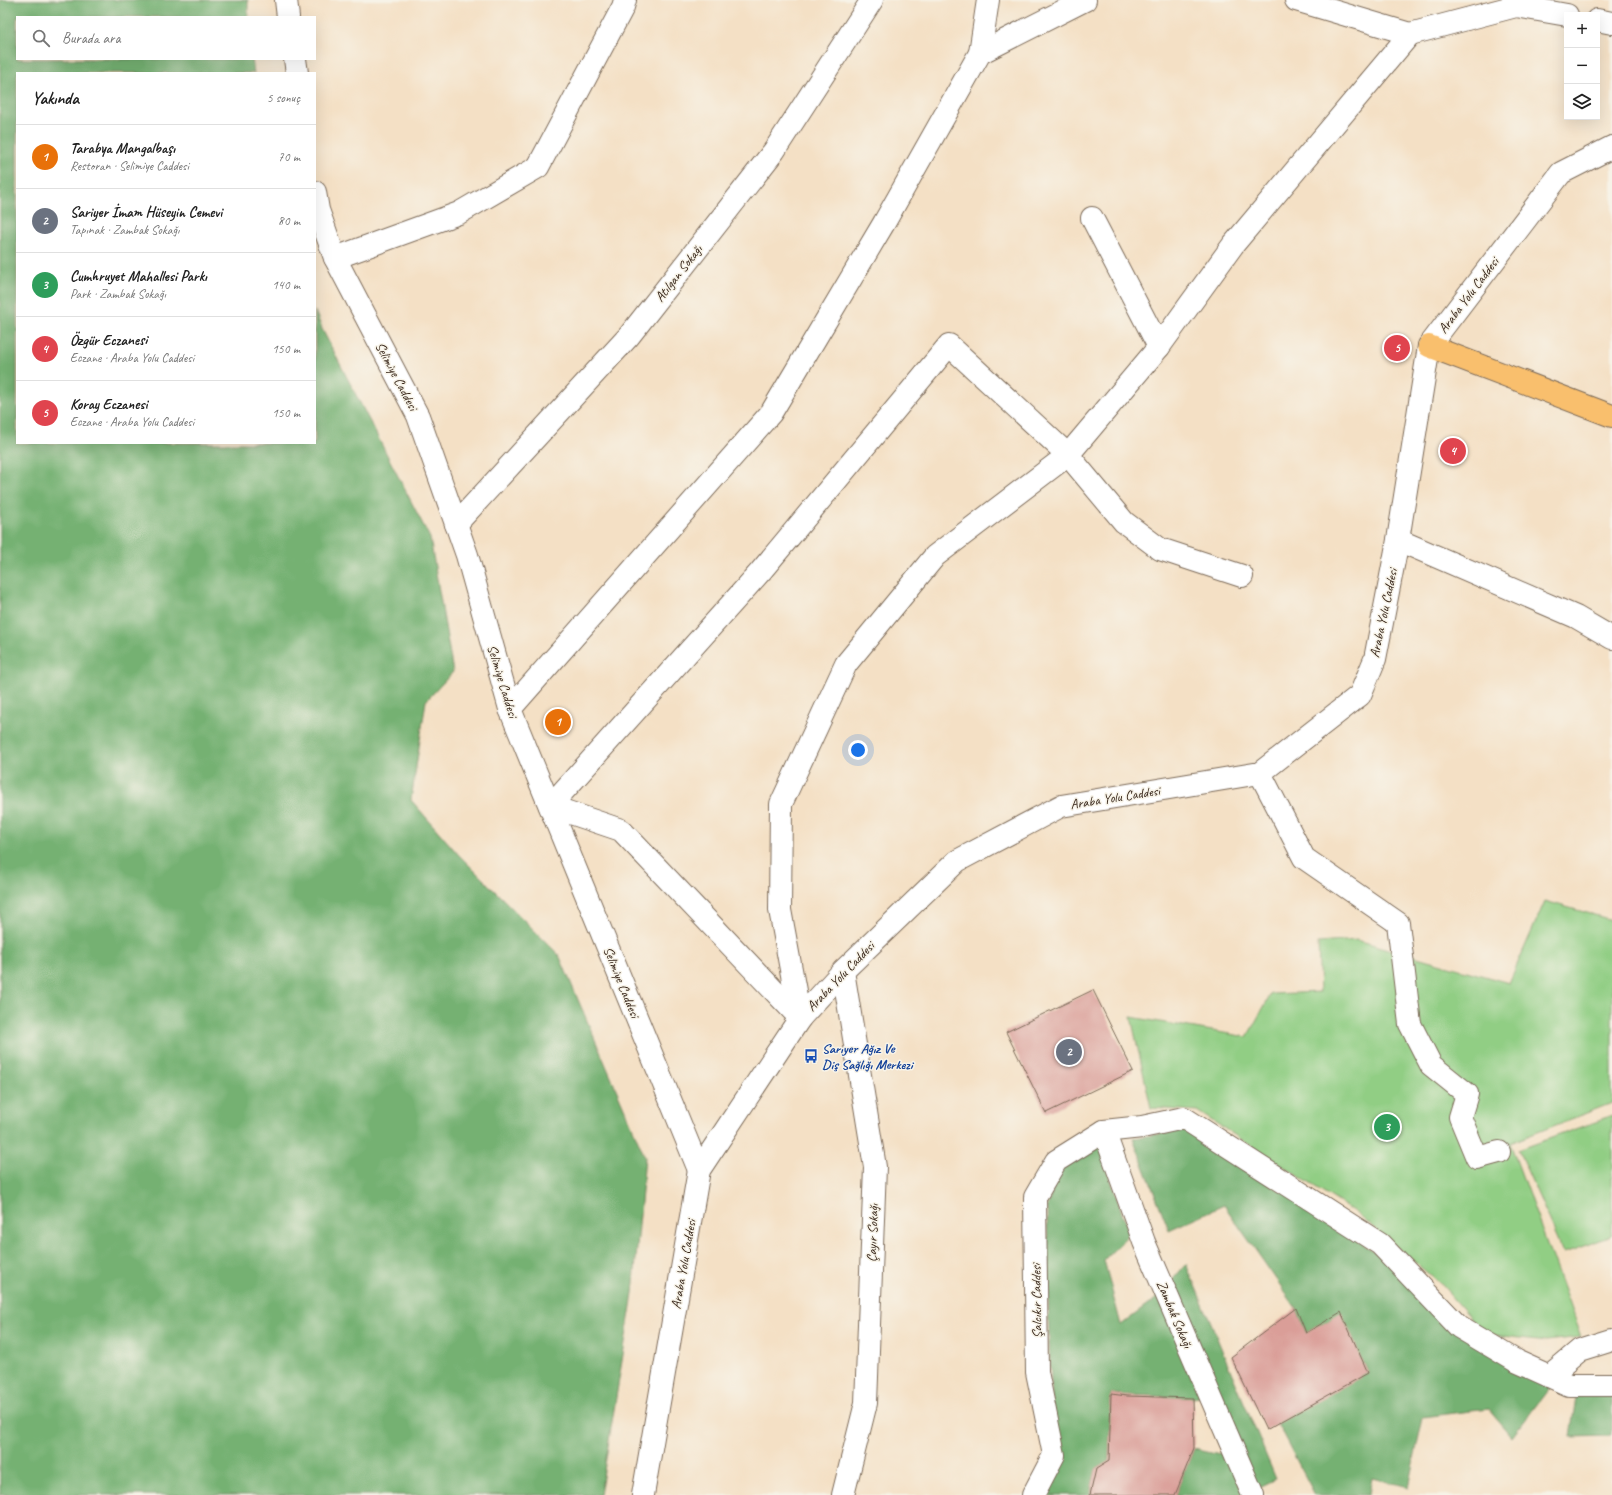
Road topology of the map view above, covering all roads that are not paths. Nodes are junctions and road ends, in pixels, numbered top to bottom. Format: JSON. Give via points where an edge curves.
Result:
{"nodes":[{"id":1,"x":286,"y":0,"type":"edge"},
{"id":2,"x":625,"y":0,"type":"edge"},
{"id":3,"x":872,"y":0,"type":"edge"},
{"id":4,"x":988,"y":0,"type":"edge"},
{"id":5,"x":1085,"y":0,"type":"edge"},
{"id":6,"x":1296,"y":0,"type":"edge"},
{"id":7,"x":1515,"y":3,"type":"edge"},
{"id":8,"x":1564,"y":14,"type":"edge"},
{"id":9,"x":288,"y":16,"type":"edge"},
{"id":10,"x":1600,"y":21,"type":"edge"},
{"id":11,"x":1612,"y":23,"type":"edge"},
{"id":12,"x":1410,"y":34,"type":"junction"},
{"id":13,"x":980,"y":53,"type":"junction"},
{"id":14,"x":295,"y":60,"type":"edge"},
{"id":15,"x":297,"y":72,"type":"edge"},
{"id":16,"x":1612,"y":147,"type":"edge"},
{"id":17,"x":316,"y":198,"type":"edge"},
{"id":18,"x":1092,"y":218,"type":"dead end"},
{"id":19,"x":336,"y":258,"type":"junction"},
{"id":20,"x":1429,"y":346,"type":"junction"},
{"id":21,"x":1159,"y":347,"type":"junction"},
{"id":22,"x":1612,"y":416,"type":"edge"},
{"id":23,"x":1068,"y":455,"type":"junction"},
{"id":24,"x":456,"y":524,"type":"junction"},
{"id":25,"x":1398,"y":540,"type":"junction"},
{"id":26,"x":1242,"y":576,"type":"dead end"},
{"id":27,"x":1612,"y":638,"type":"edge"},
{"id":28,"x":510,"y":709,"type":"junction"},
{"id":29,"x":1260,"y":773,"type":"junction"},
{"id":30,"x":550,"y":806,"type":"junction"},
{"id":31,"x":843,"y":970,"type":"junction"},
{"id":32,"x":800,"y":1018,"type":"junction"},
{"id":33,"x":1104,"y":1132,"type":"junction"},
{"id":34,"x":1499,"y":1152,"type":"dead end"},
{"id":35,"x":699,"y":1170,"type":"junction"},
{"id":36,"x":1612,"y":1340,"type":"edge"},
{"id":37,"x":1549,"y":1376,"type":"junction"},
{"id":38,"x":1612,"y":1385,"type":"edge"},
{"id":39,"x":643,"y":1495,"type":"edge"},
{"id":40,"x":843,"y":1495,"type":"edge"},
{"id":41,"x":1033,"y":1495,"type":"edge"},
{"id":42,"x":1253,"y":1495,"type":"edge"}],
"edges":[{"from":1,"to":9,"type":"street"},
{"from":2,"to":19,"type":"street","via":[[538,167],[459,213]]},
{"from":3,"to":24,"type":"street","name":"Atılgan Sokağı","via":[[774,151],[628,336]]},
{"from":4,"to":13,"type":"street"},
{"from":5,"to":13,"type":"street"},
{"from":6,"to":12,"type":"street"},
{"from":7,"to":8,"type":"street"},
{"from":7,"to":12,"type":"street"},
{"from":10,"to":11,"type":"street"},
{"from":12,"to":21,"type":"street","via":[[1233,245]]},
{"from":13,"to":28,"type":"street","via":[[884,223],[770,413]]},
{"from":14,"to":15,"type":"street"},
{"from":16,"to":20,"type":"street","name":"Araba Yolu Caddesi","via":[[1561,173]]},
{"from":17,"to":19,"type":"street","name":"Selimiye Caddesi"},
{"from":18,"to":21,"type":"street"},
{"from":19,"to":24,"type":"street","name":"Selimiye Caddesi","via":[[418,416]]},
{"from":20,"to":22,"type":"main road"},
{"from":20,"to":25,"type":"street","name":"Araba Yolu Caddesi"},
{"from":21,"to":23,"type":"street"},
{"from":23,"to":26,"type":"street","via":[[1124,522],[1160,550]]},
{"from":23,"to":30,"type":"street","via":[[949,345],[761,571]]},
{"from":23,"to":32,"type":"street","via":[[935,556],[846,664],[782,804],[780,910]]},
{"from":24,"to":28,"type":"street","name":"Selimiye Caddesi"},
{"from":25,"to":27,"type":"street","via":[[1576,617]]},
{"from":25,"to":29,"type":"street","name":"Araba Yolu Caddesi","via":[[1376,659],[1360,695]]},
{"from":28,"to":30,"type":"street","name":"Selimiye Caddesi"},
{"from":29,"to":31,"type":"street","name":"Araba Yolu Caddesi","via":[[1061,806],[957,861]]},
{"from":29,"to":34,"type":"street","via":[[1304,858],[1398,923],[1410,1024],[1431,1065],[1467,1094],[1460,1117],[1477,1158]]},
{"from":30,"to":32,"type":"street","via":[[621,830]]},
{"from":30,"to":35,"type":"street","name":"Selimiye Caddesi"},
{"from":31,"to":32,"type":"street","name":"Araba Yolu Caddesi"},
{"from":31,"to":40,"type":"street","name":"Çayır Sokağı","via":[[875,1167],[866,1403]]},
{"from":32,"to":35,"type":"street","name":"Araba Yolu Caddesi"},
{"from":33,"to":37,"type":"street","via":[[1184,1118],[1380,1244],[1459,1327],[1516,1361]]},
{"from":33,"to":41,"type":"street","name":"Şalcıkır Caddesi","via":[[1056,1161],[1035,1197],[1037,1372],[1054,1455]]},
{"from":33,"to":42,"type":"street","name":"Zambak Sokağı","via":[[1144,1242]]},
{"from":35,"to":39,"type":"street","name":"Araba Yolu Caddesi"},
{"from":36,"to":37,"type":"street","via":[[1580,1350]]},
{"from":37,"to":38,"type":"street","via":[[1569,1385]]}]}
